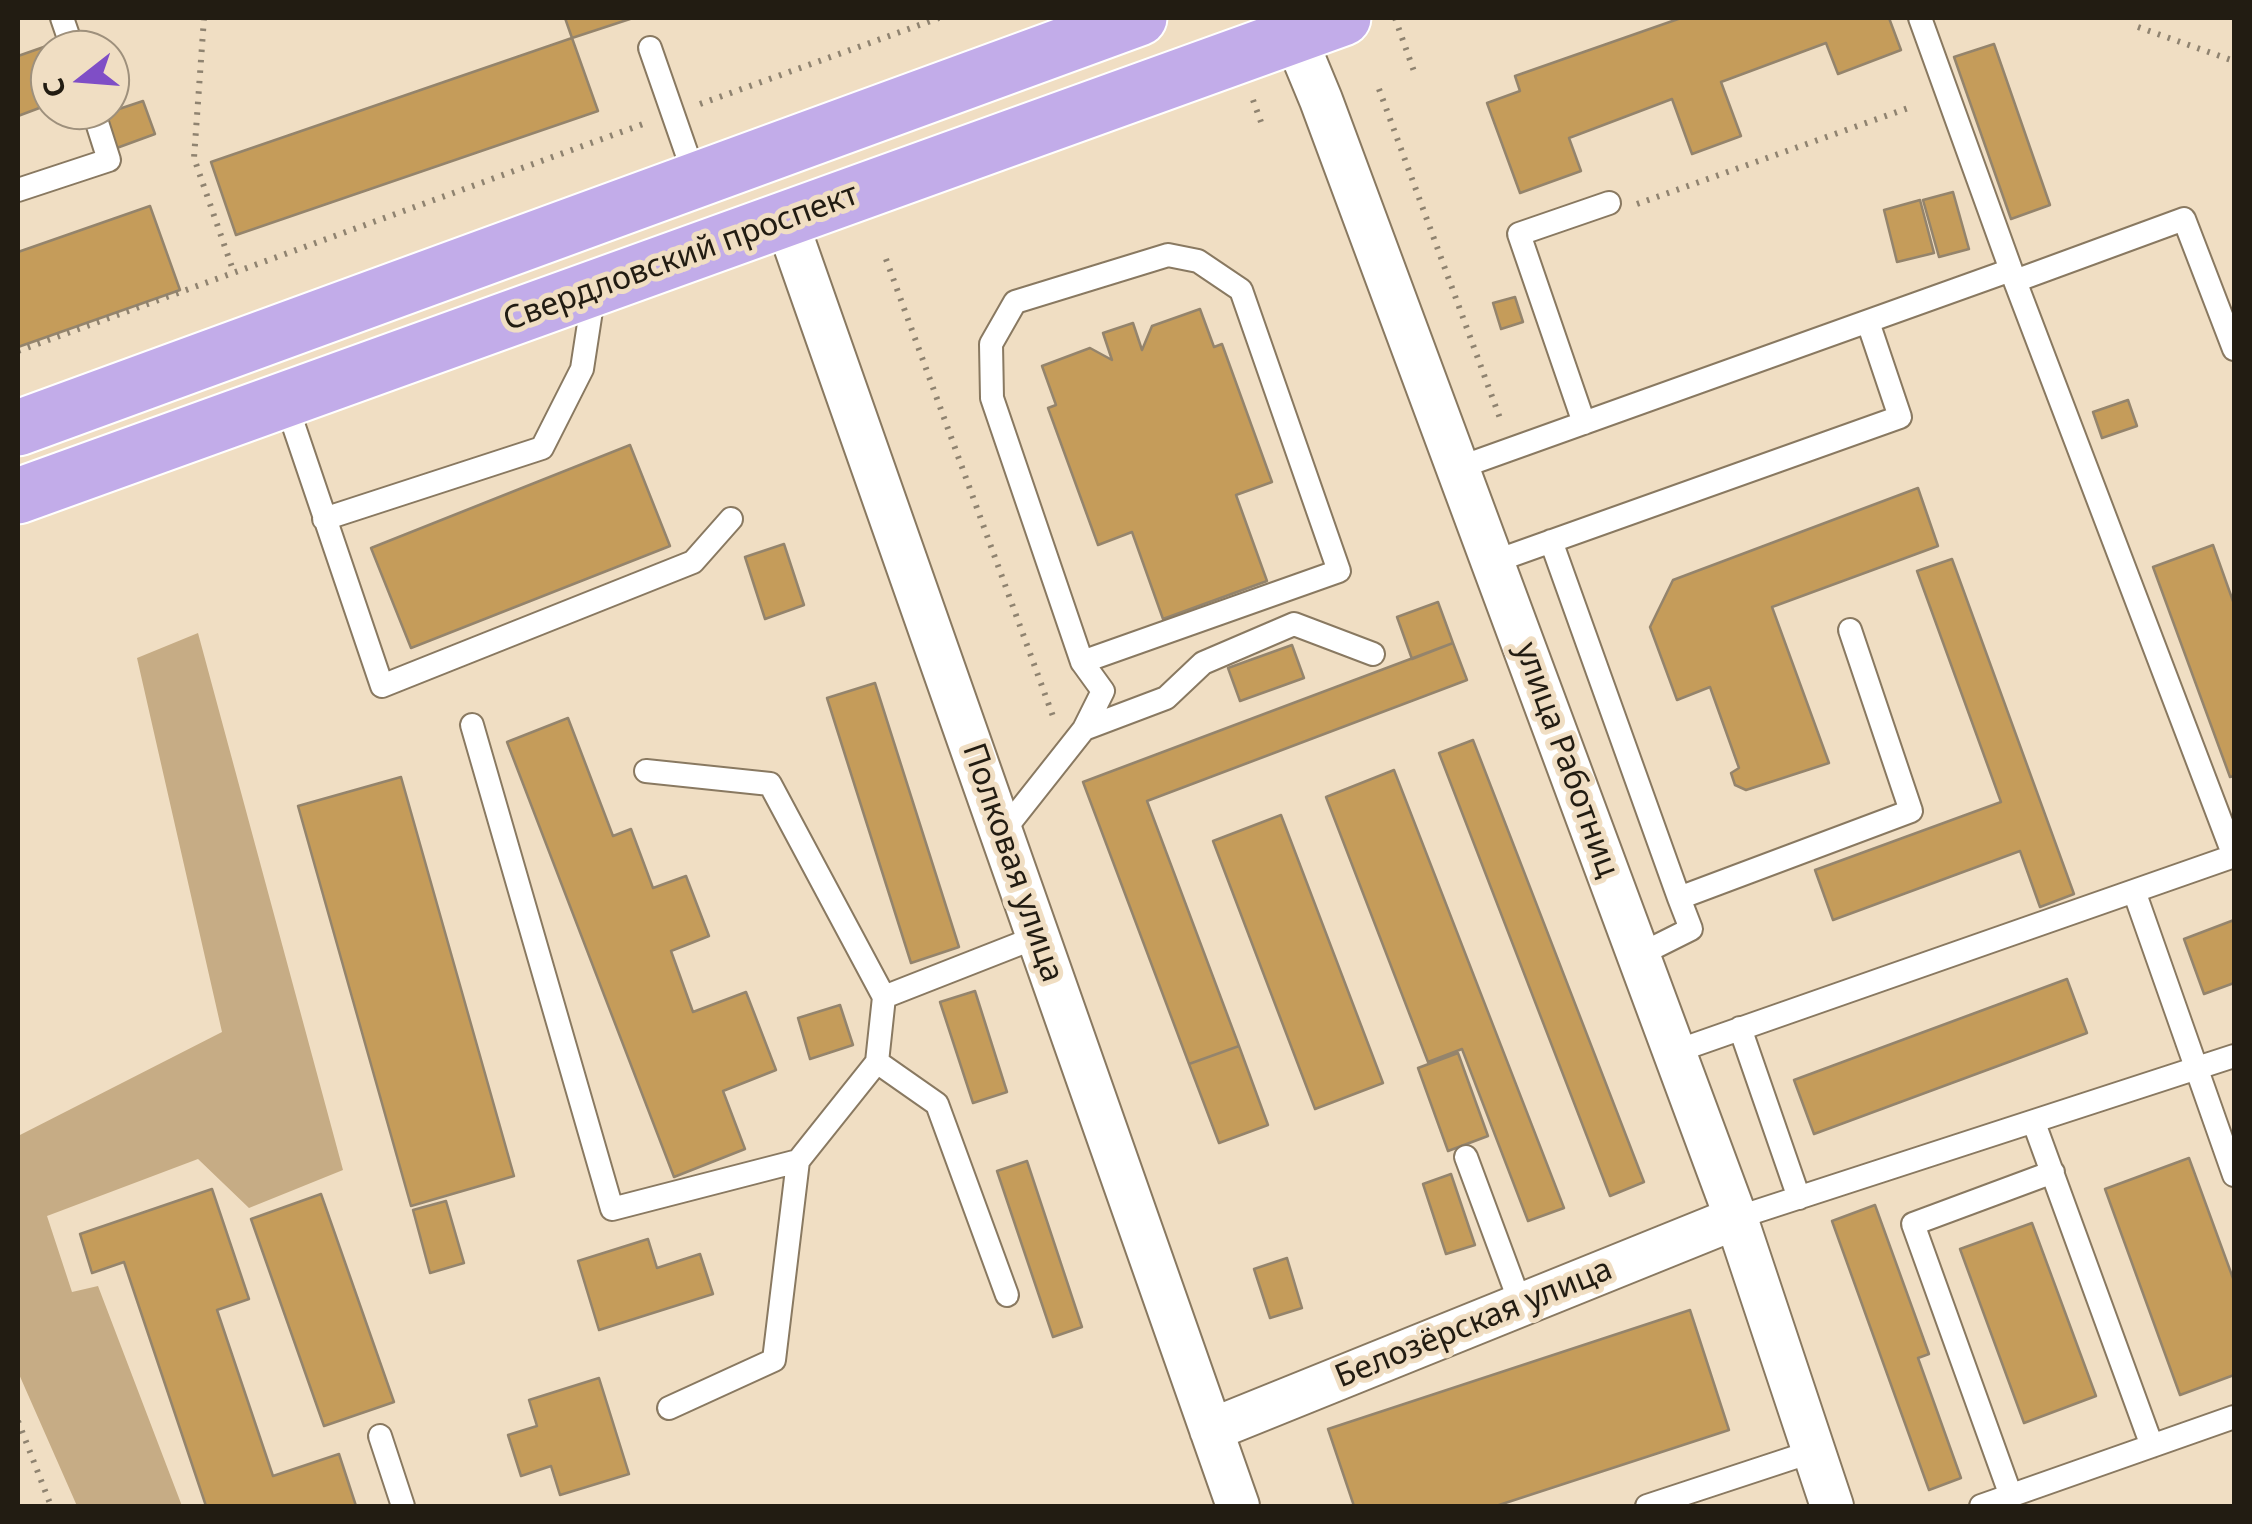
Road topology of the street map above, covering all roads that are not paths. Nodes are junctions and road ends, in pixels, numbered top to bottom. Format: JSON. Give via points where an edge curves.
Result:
{"nodes":[{"id":1,"x":1139,"y":18,"type":"edge"},
{"id":2,"x":1920,"y":18,"type":"edge"},
{"id":3,"x":1308,"y":23,"type":"edge"},
{"id":4,"x":650,"y":48,"type":"dead end"},
{"id":5,"x":99,"y":130,"type":"edge"},
{"id":6,"x":696,"y":180,"type":"junction"},
{"id":7,"x":18,"y":190,"type":"edge"},
{"id":8,"x":1609,"y":202,"type":"road end"},
{"id":9,"x":786,"y":220,"type":"junction"},
{"id":10,"x":2013,"y":276,"type":"junction"},
{"id":11,"x":595,"y":289,"type":"junction"},
{"id":12,"x":1868,"y":322,"type":"junction"},
{"id":13,"x":2234,"y":349,"type":"edge"},
{"id":14,"x":285,"y":400,"type":"junction"},
{"id":15,"x":1584,"y":423,"type":"junction"},
{"id":16,"x":18,"y":428,"type":"edge"},
{"id":17,"x":1458,"y":468,"type":"junction"},
{"id":18,"x":18,"y":496,"type":"edge"},
{"id":19,"x":324,"y":519,"type":"junction"},
{"id":20,"x":731,"y":519,"type":"dead end"},
{"id":21,"x":1551,"y":542,"type":"junction"},
{"id":22,"x":1493,"y":562,"type":"junction"},
{"id":23,"x":1850,"y":630,"type":"dead end"},
{"id":24,"x":1373,"y":654,"type":"dead end"},
{"id":25,"x":1082,"y":662,"type":"junction"},
{"id":26,"x":472,"y":726,"type":"dead end"},
{"id":27,"x":1084,"y":728,"type":"junction"},
{"id":28,"x":646,"y":772,"type":"dead end"},
{"id":29,"x":1002,"y":834,"type":"junction"},
{"id":30,"x":2234,"y":856,"type":"edge"},
{"id":31,"x":2134,"y":891,"type":"junction"},
{"id":32,"x":1680,"y":898,"type":"junction"},
{"id":33,"x":1037,"y":936,"type":"junction"},
{"id":34,"x":1639,"y":956,"type":"junction"},
{"id":35,"x":884,"y":997,"type":"junction"},
{"id":36,"x":1740,"y":1028,"type":"junction"},
{"id":37,"x":1674,"y":1052,"type":"junction"},
{"id":38,"x":2234,"y":1056,"type":"edge"},
{"id":39,"x":877,"y":1062,"type":"junction"},
{"id":40,"x":2196,"y":1069,"type":"junction"},
{"id":41,"x":2034,"y":1123,"type":"junction"},
{"id":42,"x":1466,"y":1158,"type":"dead end"},
{"id":43,"x":798,"y":1161,"type":"junction"},
{"id":44,"x":2053,"y":1172,"type":"junction"},
{"id":45,"x":2234,"y":1175,"type":"edge"},
{"id":46,"x":1799,"y":1198,"type":"junction"},
{"id":47,"x":1736,"y":1218,"type":"junction"},
{"id":48,"x":1007,"y":1295,"type":"dead end"},
{"id":49,"x":1521,"y":1305,"type":"junction"},
{"id":50,"x":669,"y":1408,"type":"dead end"},
{"id":51,"x":2234,"y":1417,"type":"edge"},
{"id":52,"x":1211,"y":1430,"type":"junction"},
{"id":53,"x":380,"y":1436,"type":"dead end"},
{"id":54,"x":2152,"y":1446,"type":"junction"},
{"id":55,"x":1814,"y":1451,"type":"junction"},
{"id":56,"x":2010,"y":1496,"type":"junction"},
{"id":57,"x":2039,"y":1497,"type":"edge"},
{"id":58,"x":403,"y":1506,"type":"edge"},
{"id":59,"x":1238,"y":1506,"type":"edge"},
{"id":60,"x":1647,"y":1506,"type":"edge"},
{"id":61,"x":1832,"y":1506,"type":"edge"},
{"id":62,"x":1981,"y":1506,"type":"edge"}],
"edges":[{"from":1,"to":6,"type":"main road","name":"Свердловский проспект"},
{"from":2,"to":10,"type":"lane"},
{"from":3,"to":9,"type":"main road","name":"Свердловский проспект"},
{"from":3,"to":17,"type":"street","name":"улица Работниц","via":[[1328,118]]},
{"from":4,"to":6,"type":"lane"},
{"from":5,"to":7,"type":"lane","via":[[109,160]]},
{"from":6,"to":16,"type":"main road","name":"Свердловский проспект"},
{"from":8,"to":15,"type":"lane","via":[[1519,234]]},
{"from":9,"to":11,"type":"main road","name":"Свердловский проспект"},
{"from":9,"to":29,"type":"street","name":"Полковая улица"},
{"from":10,"to":12,"type":"lane"},
{"from":10,"to":13,"type":"lane","via":[[2184,219]]},
{"from":10,"to":30,"type":"lane"},
{"from":11,"to":14,"type":"main road","name":"Свердловский проспект"},
{"from":11,"to":19,"type":"lane","via":[[582,369],[542,448]]},
{"from":12,"to":15,"type":"lane"},
{"from":12,"to":21,"type":"lane","via":[[1900,417]]},
{"from":14,"to":18,"type":"main road","name":"Свердловский проспект"},
{"from":14,"to":19,"type":"lane"},
{"from":15,"to":17,"type":"lane"},
{"from":17,"to":22,"type":"street","name":"улица Работниц"},
{"from":19,"to":20,"type":"lane","via":[[382,686],[693,562]]},
{"from":21,"to":22,"type":"lane"},
{"from":21,"to":32,"type":"lane"},
{"from":22,"to":34,"type":"street","name":"улица Работниц"},
{"from":23,"to":32,"type":"lane","via":[[1911,811]]},
{"from":24,"to":27,"type":"lane","via":[[1294,624],[1203,663],[1166,698]]},
{"from":25,"to":25,"type":"lane","via":[[1339,571],[1241,290],[1198,260],[1168,255],[1015,302],[992,344],[992,398]]},
{"from":25,"to":27,"type":"lane","via":[[1103,691]]},
{"from":26,"to":43,"type":"lane","via":[[612,1209]]},
{"from":27,"to":29,"type":"lane"},
{"from":28,"to":35,"type":"lane","via":[[770,784]]},
{"from":29,"to":33,"type":"street","name":"Полковая улица"},
{"from":30,"to":31,"type":"lane"},
{"from":31,"to":36,"type":"lane"},
{"from":31,"to":40,"type":"lane"},
{"from":32,"to":34,"type":"lane","via":[[1691,929]]},
{"from":33,"to":35,"type":"lane"},
{"from":33,"to":52,"type":"street","name":"Полковая улица"},
{"from":34,"to":37,"type":"street","name":"улица Работниц"},
{"from":35,"to":39,"type":"lane"},
{"from":36,"to":37,"type":"lane"},
{"from":36,"to":46,"type":"lane"},
{"from":37,"to":47,"type":"street","name":"улица Работниц"},
{"from":38,"to":40,"type":"lane"},
{"from":39,"to":43,"type":"lane"},
{"from":39,"to":48,"type":"lane","via":[[936,1104]]},
{"from":40,"to":41,"type":"lane"},
{"from":40,"to":45,"type":"lane"},
{"from":41,"to":44,"type":"lane"},
{"from":41,"to":46,"type":"lane"},
{"from":42,"to":49,"type":"lane"},
{"from":43,"to":50,"type":"lane","via":[[774,1360]]},
{"from":44,"to":54,"type":"lane"},
{"from":44,"to":56,"type":"lane","via":[[1913,1224]]},
{"from":46,"to":47,"type":"lane"},
{"from":47,"to":49,"type":"street","name":"Белозёрская улица"},
{"from":47,"to":55,"type":"street","name":"улица Работниц"},
{"from":49,"to":52,"type":"street","name":"Белозёрская улица"},
{"from":51,"to":54,"type":"lane"},
{"from":52,"to":59,"type":"street","name":"Полковая улица"},
{"from":53,"to":58,"type":"lane"},
{"from":54,"to":57,"type":"lane"},
{"from":55,"to":60,"type":"lane"},
{"from":55,"to":61,"type":"street","name":"улица Работниц"},
{"from":56,"to":57,"type":"lane"},
{"from":56,"to":62,"type":"lane"}]}
